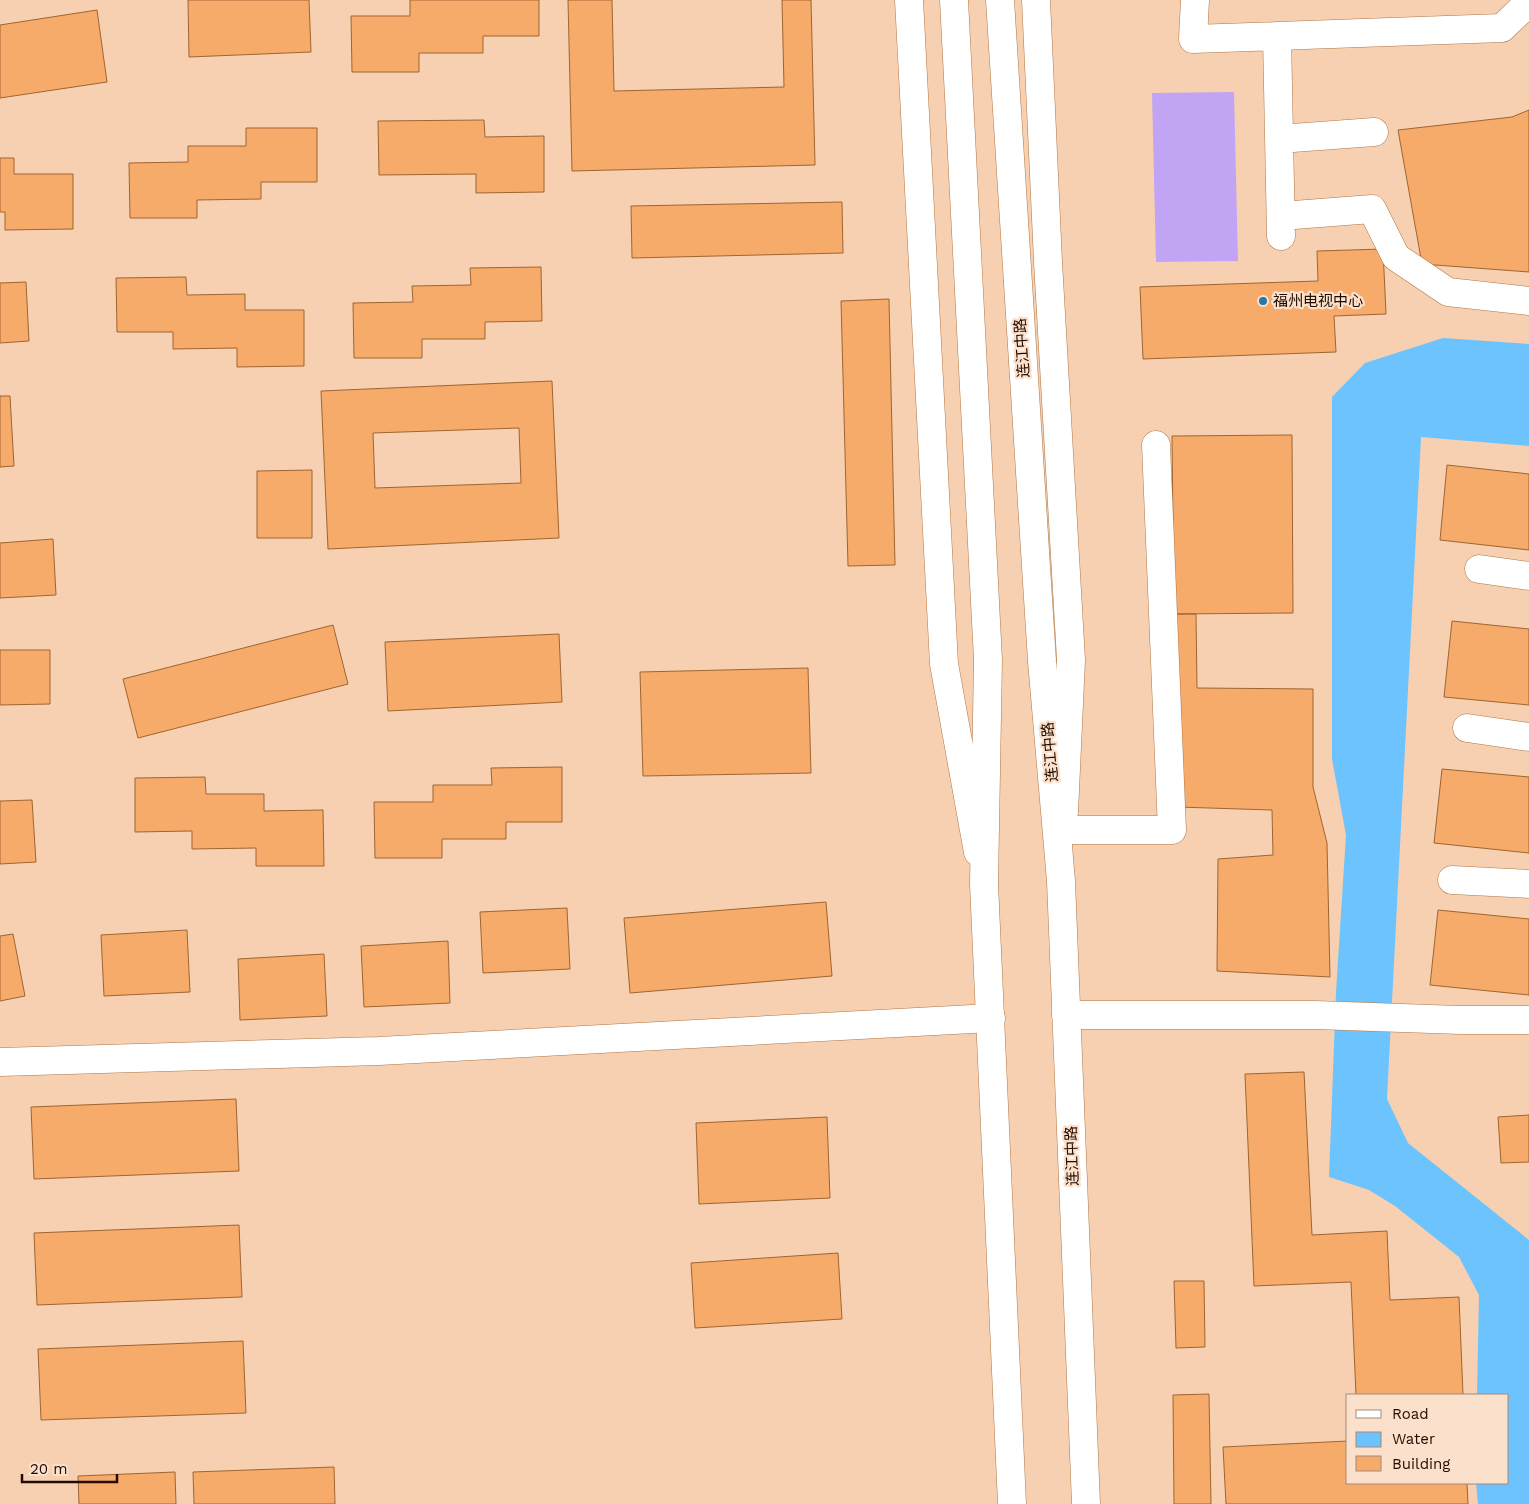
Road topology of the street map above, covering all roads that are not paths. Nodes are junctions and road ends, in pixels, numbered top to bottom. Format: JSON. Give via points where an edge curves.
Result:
{"nodes":[{"id":1,"x":909,"y":0,"type":"edge"},
{"id":2,"x":954,"y":0,"type":"edge"},
{"id":3,"x":1000,"y":0,"type":"edge"},
{"id":4,"x":1036,"y":0,"type":"edge"},
{"id":5,"x":1195,"y":0,"type":"edge"},
{"id":6,"x":1529,"y":2,"type":"edge"},
{"id":7,"x":1278,"y":36,"type":"junction"},
{"id":8,"x":1374,"y":132,"type":"dead end"},
{"id":9,"x":1279,"y":139,"type":"junction"},
{"id":10,"x":1529,"y":301,"type":"edge"},
{"id":11,"x":1156,"y":445,"type":"dead end"},
{"id":12,"x":1479,"y":569,"type":"dead end"},
{"id":13,"x":1529,"y":576,"type":"edge"},
{"id":14,"x":1467,"y":728,"type":"dead end"},
{"id":15,"x":1529,"y":737,"type":"edge"},
{"id":16,"x":1063,"y":830,"type":"junction"},
{"id":17,"x":1452,"y":880,"type":"dead end"},
{"id":18,"x":1061,"y":881,"type":"junction"},
{"id":19,"x":984,"y":884,"type":"junction"},
{"id":20,"x":1529,"y":884,"type":"edge"},
{"id":21,"x":1066,"y":1015,"type":"junction"},
{"id":22,"x":991,"y":1018,"type":"junction"},
{"id":23,"x":1529,"y":1020,"type":"edge"},
{"id":24,"x":0,"y":1062,"type":"edge"},
{"id":25,"x":1012,"y":1504,"type":"edge"},
{"id":26,"x":1086,"y":1504,"type":"edge"}],
"edges":[{"from":1,"to":19,"type":"main road","via":[[944,664]]},
{"from":2,"to":19,"type":"main road","via":[[988,660]]},
{"from":3,"to":18,"type":"main road","name":"连江中路","via":[[1042,661]]},
{"from":4,"to":16,"type":"main road","via":[[1071,660]]},
{"from":5,"to":7,"type":"main road","via":[[1193,39]]},
{"from":6,"to":7,"type":"main road","via":[[1502,28]]},
{"from":7,"to":9,"type":"main road"},
{"from":8,"to":9,"type":"main road"},
{"from":9,"to":10,"type":"main road","via":[[1281,226],[1372,209],[1396,257],[1448,292]]},
{"from":11,"to":16,"type":"main road","via":[[1172,830]]},
{"from":12,"to":13,"type":"main road"},
{"from":14,"to":15,"type":"main road"},
{"from":16,"to":18,"type":"main road"},
{"from":17,"to":20,"type":"main road"},
{"from":18,"to":21,"type":"main road","name":"连江中路"},
{"from":19,"to":22,"type":"main road"},
{"from":21,"to":23,"type":"main road","via":[[1315,1015]]},
{"from":21,"to":26,"type":"main road","name":"连江中路"},
{"from":22,"to":24,"type":"main road","via":[[379,1051]]},
{"from":22,"to":25,"type":"main road"}]}
